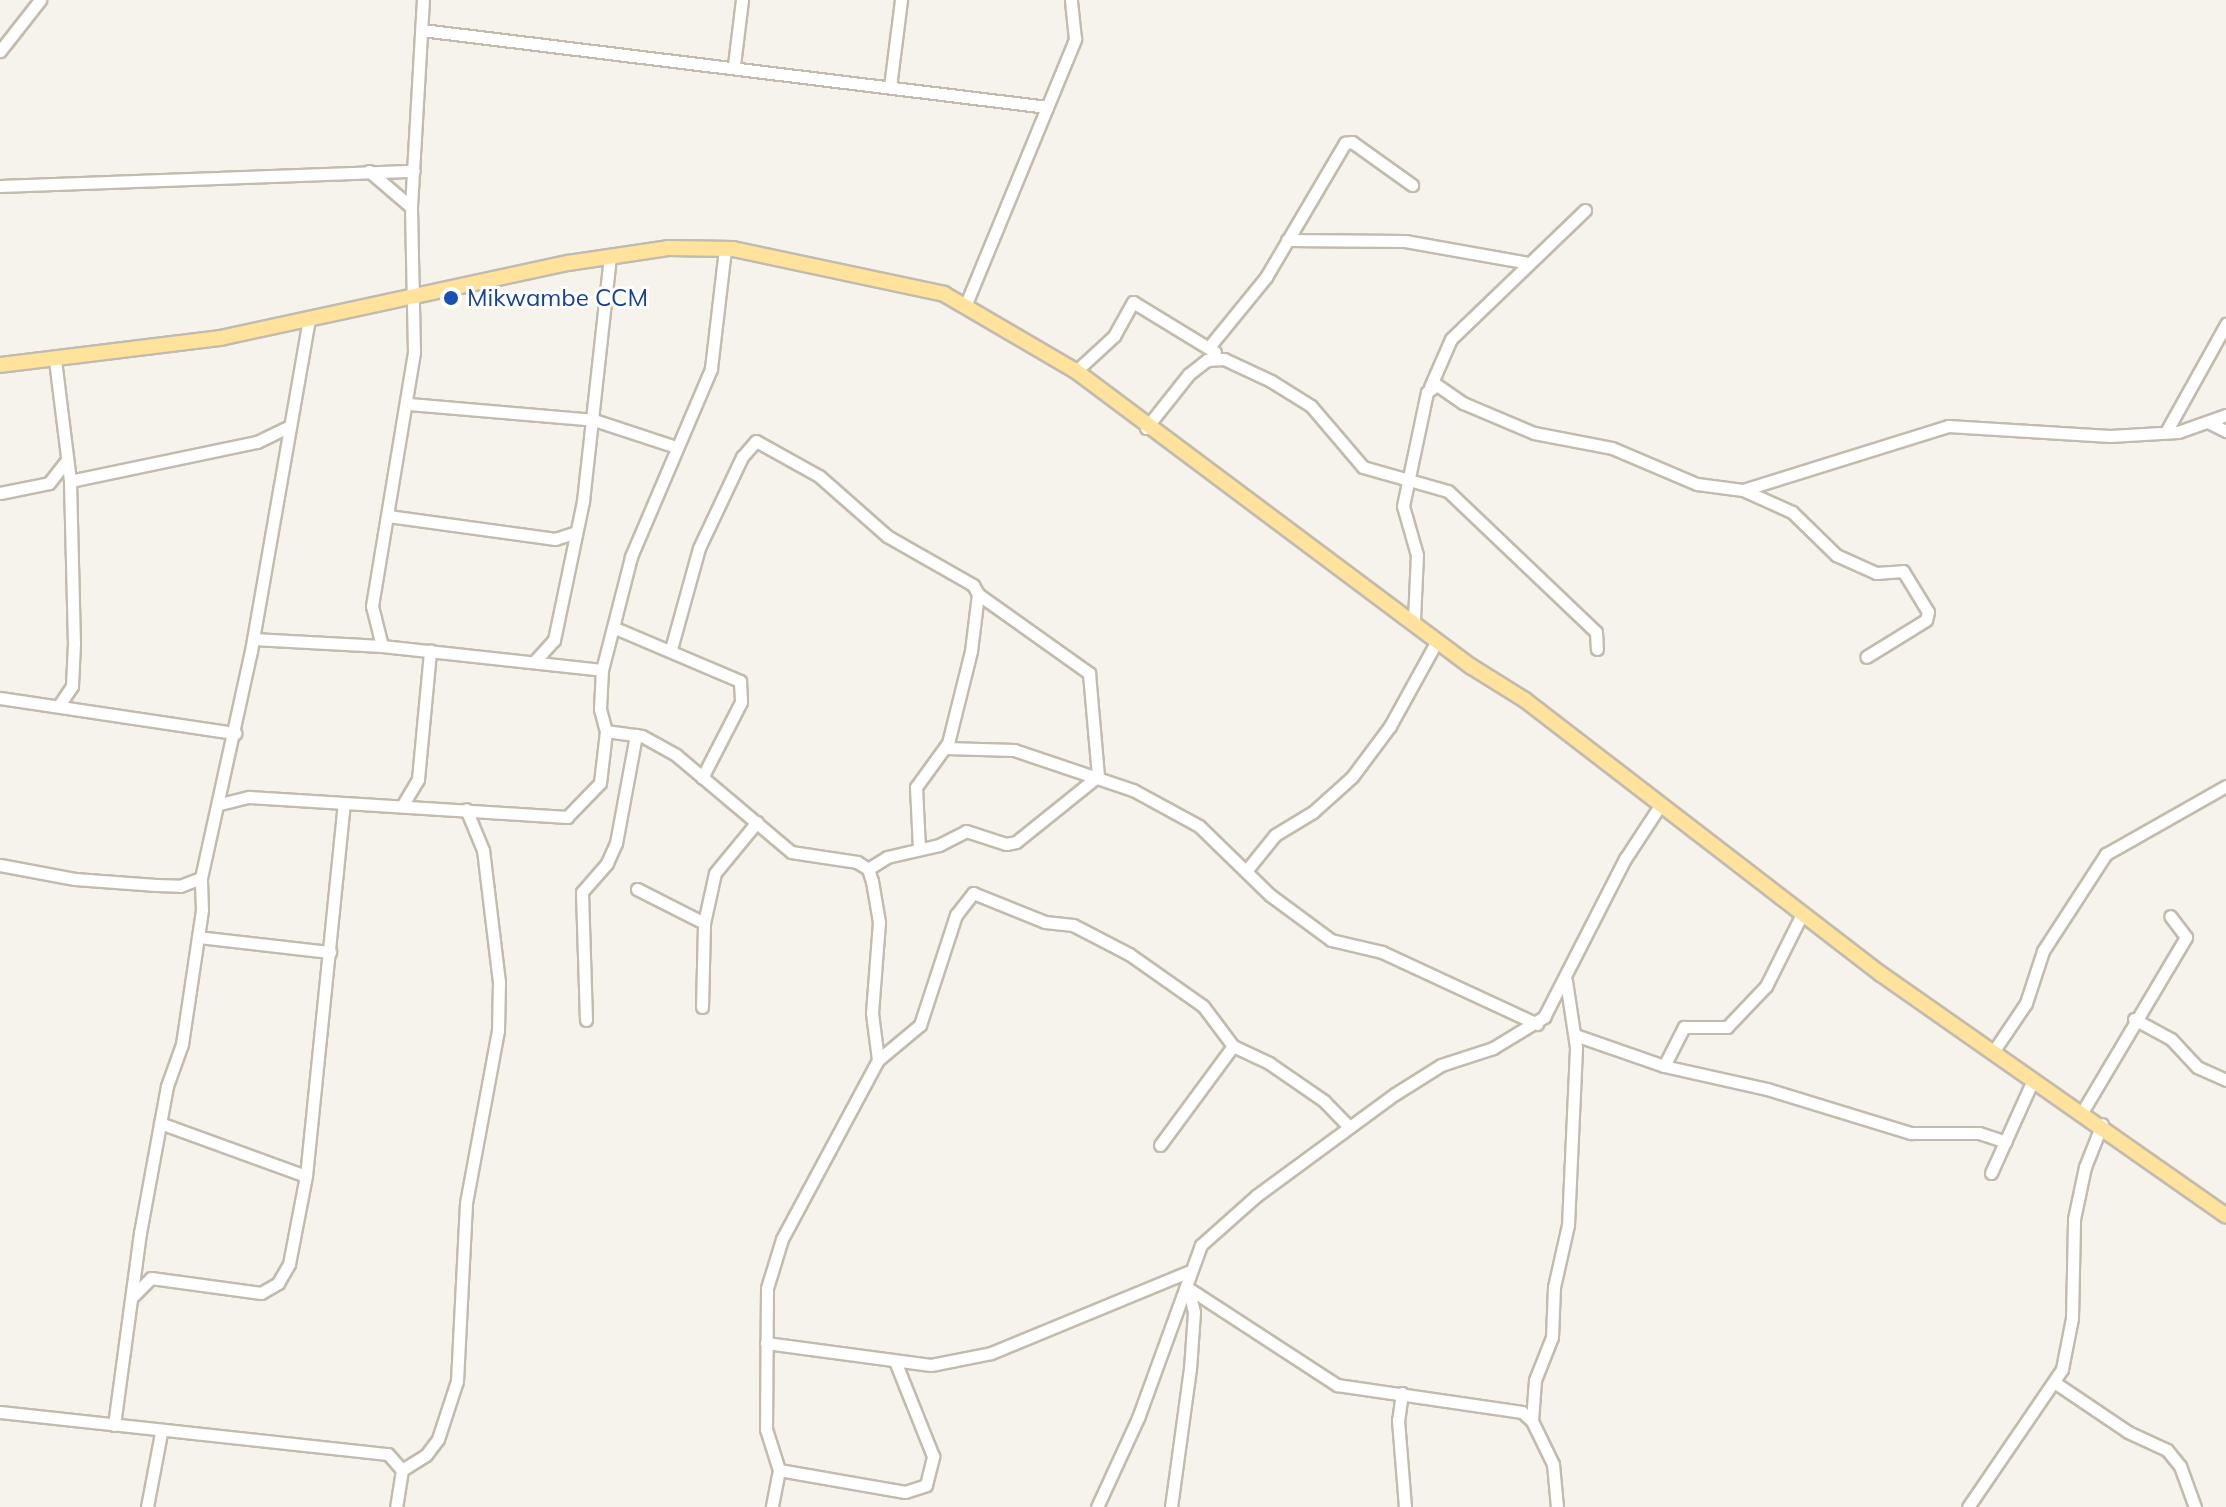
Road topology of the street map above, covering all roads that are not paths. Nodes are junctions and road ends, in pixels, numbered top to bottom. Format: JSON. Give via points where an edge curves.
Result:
{"nodes":[{"id":1,"x":40,"y":0,"type":"edge"},
{"id":2,"x":423,"y":0,"type":"edge"},
{"id":3,"x":742,"y":0,"type":"edge"},
{"id":4,"x":901,"y":0,"type":"edge"},
{"id":5,"x":1071,"y":0,"type":"edge"},
{"id":6,"x":422,"y":30,"type":"junction"},
{"id":7,"x":0,"y":51,"type":"edge"},
{"id":8,"x":734,"y":65,"type":"junction"},
{"id":9,"x":890,"y":87,"type":"junction"},
{"id":10,"x":1047,"y":107,"type":"junction"},
{"id":11,"x":369,"y":171,"type":"junction"},
{"id":12,"x":414,"y":171,"type":"junction"},
{"id":13,"x":1412,"y":185,"type":"dead end"},
{"id":14,"x":0,"y":186,"type":"edge"},
{"id":15,"x":411,"y":207,"type":"junction"},
{"id":16,"x":1585,"y":210,"type":"dead end"},
{"id":17,"x":1287,"y":240,"type":"junction"},
{"id":18,"x":725,"y":249,"type":"junction"},
{"id":19,"x":610,"y":255,"type":"junction"},
{"id":20,"x":1528,"y":263,"type":"junction"},
{"id":21,"x":411,"y":300,"type":"junction"},
{"id":22,"x":966,"y":304,"type":"junction"},
{"id":23,"x":309,"y":319,"type":"junction"},
{"id":24,"x":2226,"y":324,"type":"edge"},
{"id":25,"x":1209,"y":347,"type":"junction"},
{"id":26,"x":1224,"y":359,"type":"junction"},
{"id":27,"x":55,"y":360,"type":"junction"},
{"id":28,"x":0,"y":365,"type":"edge"},
{"id":29,"x":1076,"y":371,"type":"junction"},
{"id":30,"x":1430,"y":387,"type":"junction"},
{"id":31,"x":409,"y":404,"type":"junction"},
{"id":32,"x":2226,"y":415,"type":"edge"},
{"id":33,"x":594,"y":420,"type":"junction"},
{"id":34,"x":2210,"y":423,"type":"junction"},
{"id":35,"x":288,"y":427,"type":"junction"},
{"id":36,"x":1146,"y":428,"type":"junction"},
{"id":37,"x":2226,"y":431,"type":"edge"},
{"id":38,"x":2166,"y":432,"type":"junction"},
{"id":39,"x":676,"y":447,"type":"junction"},
{"id":40,"x":66,"y":461,"type":"junction"},
{"id":41,"x":1408,"y":478,"type":"junction"},
{"id":42,"x":70,"y":481,"type":"junction"},
{"id":43,"x":1743,"y":490,"type":"junction"},
{"id":44,"x":0,"y":493,"type":"edge"},
{"id":45,"x":388,"y":516,"type":"junction"},
{"id":46,"x":576,"y":532,"type":"junction"},
{"id":47,"x":978,"y":594,"type":"junction"},
{"id":48,"x":1414,"y":620,"type":"junction"},
{"id":49,"x":615,"y":628,"type":"junction"},
{"id":50,"x":253,"y":639,"type":"junction"},
{"id":51,"x":554,"y":640,"type":"junction"},
{"id":52,"x":1437,"y":641,"type":"junction"},
{"id":53,"x":382,"y":646,"type":"junction"},
{"id":54,"x":671,"y":649,"type":"junction"},
{"id":55,"x":1597,"y":649,"type":"dead end"},
{"id":56,"x":430,"y":651,"type":"junction"},
{"id":57,"x":1866,"y":657,"type":"dead end"},
{"id":58,"x":534,"y":662,"type":"junction"},
{"id":59,"x":562,"y":665,"type":"junction"},
{"id":60,"x":602,"y":670,"type":"junction"},
{"id":61,"x":72,"y":686,"type":"junction"},
{"id":62,"x":0,"y":698,"type":"edge"},
{"id":63,"x":59,"y":705,"type":"junction"},
{"id":64,"x":84,"y":708,"type":"junction"},
{"id":65,"x":606,"y":731,"type":"junction"},
{"id":66,"x":235,"y":733,"type":"junction"},
{"id":67,"x":636,"y":735,"type":"junction"},
{"id":68,"x":946,"y":748,"type":"junction"},
{"id":69,"x":1098,"y":776,"type":"junction"},
{"id":70,"x":702,"y":778,"type":"junction"},
{"id":71,"x":2226,"y":786,"type":"edge"},
{"id":72,"x":415,"y":787,"type":"junction"},
{"id":73,"x":2209,"y":799,"type":"junction"},
{"id":74,"x":2226,"y":800,"type":"edge"},
{"id":75,"x":220,"y":804,"type":"junction"},
{"id":76,"x":344,"y":804,"type":"junction"},
{"id":77,"x":1661,"y":804,"type":"junction"},
{"id":78,"x":402,"y":806,"type":"junction"},
{"id":79,"x":431,"y":807,"type":"junction"},
{"id":80,"x":466,"y":809,"type":"junction"},
{"id":81,"x":757,"y":822,"type":"junction"},
{"id":82,"x":919,"y":849,"type":"junction"},
{"id":83,"x":0,"y":865,"type":"edge"},
{"id":84,"x":868,"y":869,"type":"junction"},
{"id":85,"x":1246,"y":871,"type":"junction"},
{"id":86,"x":201,"y":878,"type":"junction"},
{"id":87,"x":637,"y":889,"type":"dead end"},
{"id":88,"x":1802,"y":914,"type":"junction"},
{"id":89,"x":2170,"y":916,"type":"dead end"},
{"id":90,"x":704,"y":923,"type":"junction"},
{"id":91,"x":198,"y":937,"type":"junction"},
{"id":92,"x":330,"y":952,"type":"junction"},
{"id":93,"x":1566,"y":981,"type":"junction"},
{"id":94,"x":702,"y":1007,"type":"dead end"},
{"id":95,"x":2134,"y":1019,"type":"junction"},
{"id":96,"x":586,"y":1020,"type":"dead end"},
{"id":97,"x":1537,"y":1024,"type":"junction"},
{"id":98,"x":1575,"y":1035,"type":"junction"},
{"id":99,"x":1233,"y":1046,"type":"junction"},
{"id":100,"x":1993,"y":1052,"type":"junction"},
{"id":101,"x":878,"y":1060,"type":"junction"},
{"id":102,"x":1664,"y":1066,"type":"junction"},
{"id":103,"x":2033,"y":1080,"type":"junction"},
{"id":104,"x":2226,"y":1080,"type":"edge"},
{"id":105,"x":2081,"y":1114,"type":"junction"},
{"id":106,"x":160,"y":1123,"type":"junction"},
{"id":107,"x":2102,"y":1124,"type":"junction"},
{"id":108,"x":1348,"y":1126,"type":"junction"},
{"id":109,"x":2006,"y":1142,"type":"junction"},
{"id":110,"x":1160,"y":1145,"type":"dead end"},
{"id":111,"x":1991,"y":1173,"type":"dead end"},
{"id":112,"x":306,"y":1176,"type":"junction"},
{"id":113,"x":2226,"y":1216,"type":"edge"},
{"id":114,"x":1188,"y":1272,"type":"junction"},
{"id":115,"x":1188,"y":1288,"type":"junction"},
{"id":116,"x":133,"y":1296,"type":"junction"},
{"id":117,"x":766,"y":1343,"type":"junction"},
{"id":118,"x":895,"y":1361,"type":"junction"},
{"id":119,"x":2054,"y":1382,"type":"junction"},
{"id":120,"x":1402,"y":1393,"type":"junction"},
{"id":121,"x":0,"y":1412,"type":"edge"},
{"id":122,"x":1532,"y":1421,"type":"junction"},
{"id":123,"x":114,"y":1425,"type":"junction"},
{"id":124,"x":161,"y":1433,"type":"junction"},
{"id":125,"x":402,"y":1470,"type":"junction"},
{"id":126,"x":779,"y":1470,"type":"junction"},
{"id":127,"x":147,"y":1507,"type":"edge"},
{"id":128,"x":396,"y":1507,"type":"edge"},
{"id":129,"x":772,"y":1507,"type":"edge"},
{"id":130,"x":1097,"y":1507,"type":"edge"},
{"id":131,"x":1171,"y":1507,"type":"edge"},
{"id":132,"x":1405,"y":1507,"type":"edge"},
{"id":133,"x":1557,"y":1507,"type":"edge"},
{"id":134,"x":1968,"y":1507,"type":"edge"},
{"id":135,"x":2195,"y":1507,"type":"edge"}],
"edges":[{"from":1,"to":7,"type":"street"},
{"from":2,"to":6,"type":"street"},
{"from":3,"to":8,"type":"street"},
{"from":4,"to":9,"type":"street"},
{"from":5,"to":10,"type":"street","via":[[1075,39]]},
{"from":6,"to":8,"type":"street","via":[[587,53]]},
{"from":6,"to":12,"type":"street"},
{"from":8,"to":9,"type":"street"},
{"from":9,"to":10,"type":"street"},
{"from":10,"to":22,"type":"street"},
{"from":11,"to":12,"type":"street"},
{"from":11,"to":14,"type":"street"},
{"from":11,"to":15,"type":"street"},
{"from":12,"to":15,"type":"street"},
{"from":13,"to":17,"type":"street","via":[[1352,142],[1345,143]]},
{"from":15,"to":21,"type":"street"},
{"from":16,"to":20,"type":"street"},
{"from":17,"to":20,"type":"street","via":[[1405,241]]},
{"from":17,"to":25,"type":"street","via":[[1266,277]]},
{"from":18,"to":19,"type":"main road"},
{"from":18,"to":22,"type":"main road","via":[[895,280]]},
{"from":18,"to":39,"type":"street","via":[[711,369]]},
{"from":19,"to":21,"type":"main road"},
{"from":19,"to":33,"type":"street"},
{"from":20,"to":30,"type":"street","via":[[1451,339]]},
{"from":21,"to":23,"type":"main road"},
{"from":21,"to":31,"type":"street"},
{"from":22,"to":29,"type":"main road"},
{"from":23,"to":27,"type":"main road","via":[[220,338]]},
{"from":23,"to":35,"type":"street"},
{"from":24,"to":38,"type":"street"},
{"from":25,"to":26,"type":"street"},
{"from":25,"to":29,"type":"street","via":[[1133,302],[1114,336]]},
{"from":26,"to":36,"type":"street","via":[[1207,360],[1189,374]]},
{"from":26,"to":41,"type":"street","via":[[1307,403],[1363,467],[1381,476]]},
{"from":27,"to":28,"type":"main road"},
{"from":27,"to":40,"type":"street"},
{"from":29,"to":36,"type":"main road"},
{"from":30,"to":41,"type":"street"},
{"from":30,"to":43,"type":"street","via":[[1442,386],[1463,403],[1534,433],[1612,448],[1697,484]]},
{"from":31,"to":33,"type":"street"},
{"from":31,"to":45,"type":"street"},
{"from":32,"to":34,"type":"street"},
{"from":33,"to":39,"type":"street"},
{"from":33,"to":46,"type":"street"},
{"from":34,"to":37,"type":"street"},
{"from":34,"to":38,"type":"street"},
{"from":35,"to":42,"type":"street","via":[[257,442]]},
{"from":35,"to":50,"type":"street"},
{"from":36,"to":48,"type":"main road"},
{"from":38,"to":43,"type":"street","via":[[2070,435],[1948,426]]},
{"from":39,"to":49,"type":"street","via":[[631,557]]},
{"from":40,"to":42,"type":"street"},
{"from":40,"to":44,"type":"street","via":[[49,483]]},
{"from":41,"to":48,"type":"street","via":[[1403,506],[1417,555]]},
{"from":41,"to":55,"type":"street","via":[[1448,491],[1596,632]]},
{"from":42,"to":61,"type":"street"},
{"from":43,"to":57,"type":"street","via":[[1792,512],[1836,555],[1876,573],[1903,571],[1928,617]]},
{"from":45,"to":46,"type":"street","via":[[555,539]]},
{"from":45,"to":53,"type":"street","via":[[372,606]]},
{"from":46,"to":51,"type":"street"},
{"from":47,"to":54,"type":"street","via":[[973,585],[887,536],[808,469],[756,441],[742,457],[699,548]]},
{"from":47,"to":68,"type":"street","via":[[971,651]]},
{"from":47,"to":69,"type":"street","via":[[1087,669]]},
{"from":48,"to":52,"type":"main road"},
{"from":49,"to":54,"type":"street"},
{"from":49,"to":60,"type":"street"},
{"from":50,"to":53,"type":"street"},
{"from":50,"to":66,"type":"street"},
{"from":51,"to":58,"type":"street"},
{"from":51,"to":59,"type":"street"},
{"from":52,"to":77,"type":"main road","via":[[1525,700]]},
{"from":52,"to":85,"type":"street","via":[[1390,726],[1352,777],[1313,812],[1275,835]]},
{"from":53,"to":56,"type":"street"},
{"from":54,"to":70,"type":"street","via":[[740,681],[743,689]]},
{"from":56,"to":58,"type":"street"},
{"from":56,"to":72,"type":"street"},
{"from":58,"to":59,"type":"street"},
{"from":59,"to":60,"type":"street"},
{"from":60,"to":65,"type":"street","via":[[600,709]]},
{"from":61,"to":63,"type":"street"},
{"from":61,"to":64,"type":"street"},
{"from":62,"to":63,"type":"street"},
{"from":63,"to":64,"type":"street"},
{"from":64,"to":66,"type":"street"},
{"from":65,"to":67,"type":"street"},
{"from":65,"to":80,"type":"street","via":[[600,783],[567,817]]},
{"from":66,"to":75,"type":"street"},
{"from":67,"to":70,"type":"street","via":[[676,755]]},
{"from":67,"to":96,"type":"street","via":[[616,843],[607,863],[582,892]]},
{"from":68,"to":69,"type":"street","via":[[1014,750]]},
{"from":68,"to":82,"type":"street","via":[[917,783]]},
{"from":69,"to":82,"type":"street","via":[[1011,844],[966,831]]},
{"from":69,"to":85,"type":"street","via":[[1199,826]]},
{"from":70,"to":81,"type":"street"},
{"from":71,"to":73,"type":"street"},
{"from":72,"to":78,"type":"street"},
{"from":72,"to":79,"type":"street"},
{"from":73,"to":74,"type":"street"},
{"from":73,"to":100,"type":"street","via":[[2106,854],[2043,951],[2026,1003]]},
{"from":75,"to":76,"type":"street","via":[[249,797]]},
{"from":75,"to":86,"type":"street"},
{"from":76,"to":78,"type":"street"},
{"from":76,"to":92,"type":"street"},
{"from":77,"to":88,"type":"main road"},
{"from":77,"to":93,"type":"street","via":[[1625,859]]},
{"from":78,"to":79,"type":"street"},
{"from":79,"to":80,"type":"street"},
{"from":80,"to":125,"type":"street","via":[[483,850],[499,982],[498,1030],[466,1203],[457,1381],[438,1439]]},
{"from":81,"to":84,"type":"street","via":[[791,852],[834,855]]},
{"from":81,"to":90,"type":"street","via":[[715,873]]},
{"from":82,"to":84,"type":"street","via":[[887,857]]},
{"from":83,"to":86,"type":"street","via":[[75,879],[156,885],[180,886]]},
{"from":84,"to":101,"type":"street","via":[[879,922],[872,1013]]},
{"from":85,"to":97,"type":"street","via":[[1331,940],[1382,952]]},
{"from":86,"to":91,"type":"street"},
{"from":87,"to":90,"type":"street"},
{"from":88,"to":100,"type":"main road"},
{"from":88,"to":102,"type":"street","via":[[1766,986],[1727,1027],[1684,1027]]},
{"from":89,"to":95,"type":"street","via":[[2186,937]]},
{"from":90,"to":94,"type":"street"},
{"from":91,"to":92,"type":"street"},
{"from":91,"to":106,"type":"street","via":[[182,1044]]},
{"from":92,"to":112,"type":"street"},
{"from":93,"to":97,"type":"street"},
{"from":93,"to":98,"type":"street"},
{"from":95,"to":104,"type":"street","via":[[2171,1039],[2197,1067]]},
{"from":95,"to":105,"type":"street"},
{"from":97,"to":108,"type":"street","via":[[1493,1048],[1441,1065]]},
{"from":98,"to":102,"type":"street"},
{"from":98,"to":122,"type":"street","via":[[1568,1225],[1554,1287],[1552,1337],[1535,1380]]},
{"from":99,"to":101,"type":"street","via":[[1203,1006],[1129,954],[1073,925],[1045,922],[973,893],[956,915],[920,1025]]},
{"from":99,"to":108,"type":"street","via":[[1280,1071]]},
{"from":99,"to":110,"type":"street"},
{"from":100,"to":103,"type":"main road"},
{"from":101,"to":117,"type":"street","via":[[782,1239],[767,1288]]},
{"from":102,"to":109,"type":"street","via":[[1767,1089],[1911,1133],[1979,1133]]},
{"from":103,"to":105,"type":"main road"},
{"from":103,"to":109,"type":"street"},
{"from":105,"to":107,"type":"main road"},
{"from":106,"to":112,"type":"street"},
{"from":106,"to":116,"type":"street"},
{"from":107,"to":113,"type":"main road"},
{"from":107,"to":119,"type":"street","via":[[2085,1167],[2074,1219],[2071,1333]]},
{"from":108,"to":114,"type":"street","via":[[1201,1245]]},
{"from":109,"to":111,"type":"street"},
{"from":112,"to":116,"type":"street","via":[[297,1244],[283,1277],[269,1290],[252,1294],[151,1278]]},
{"from":114,"to":115,"type":"street"},
{"from":114,"to":118,"type":"street","via":[[991,1353],[931,1365]]},
{"from":115,"to":120,"type":"street","via":[[1337,1385]]},
{"from":115,"to":130,"type":"street"},
{"from":115,"to":131,"type":"street","via":[[1194,1312],[1191,1357]]},
{"from":116,"to":123,"type":"street","via":[[127,1349],[113,1400]]},
{"from":117,"to":118,"type":"street"},
{"from":117,"to":126,"type":"street","via":[[766,1429]]},
{"from":118,"to":126,"type":"street","via":[[933,1456],[926,1485],[905,1492]]},
{"from":119,"to":134,"type":"street"},
{"from":119,"to":135,"type":"street","via":[[2128,1432],[2167,1450],[2180,1466]]},
{"from":120,"to":122,"type":"street","via":[[1514,1410]]},
{"from":120,"to":132,"type":"street","via":[[1398,1420]]},
{"from":121,"to":123,"type":"street"},
{"from":122,"to":133,"type":"street","via":[[1553,1464]]},
{"from":123,"to":124,"type":"street"},
{"from":124,"to":125,"type":"street","via":[[388,1454]]},
{"from":124,"to":127,"type":"street"},
{"from":125,"to":128,"type":"street"},
{"from":126,"to":129,"type":"street"}]}
